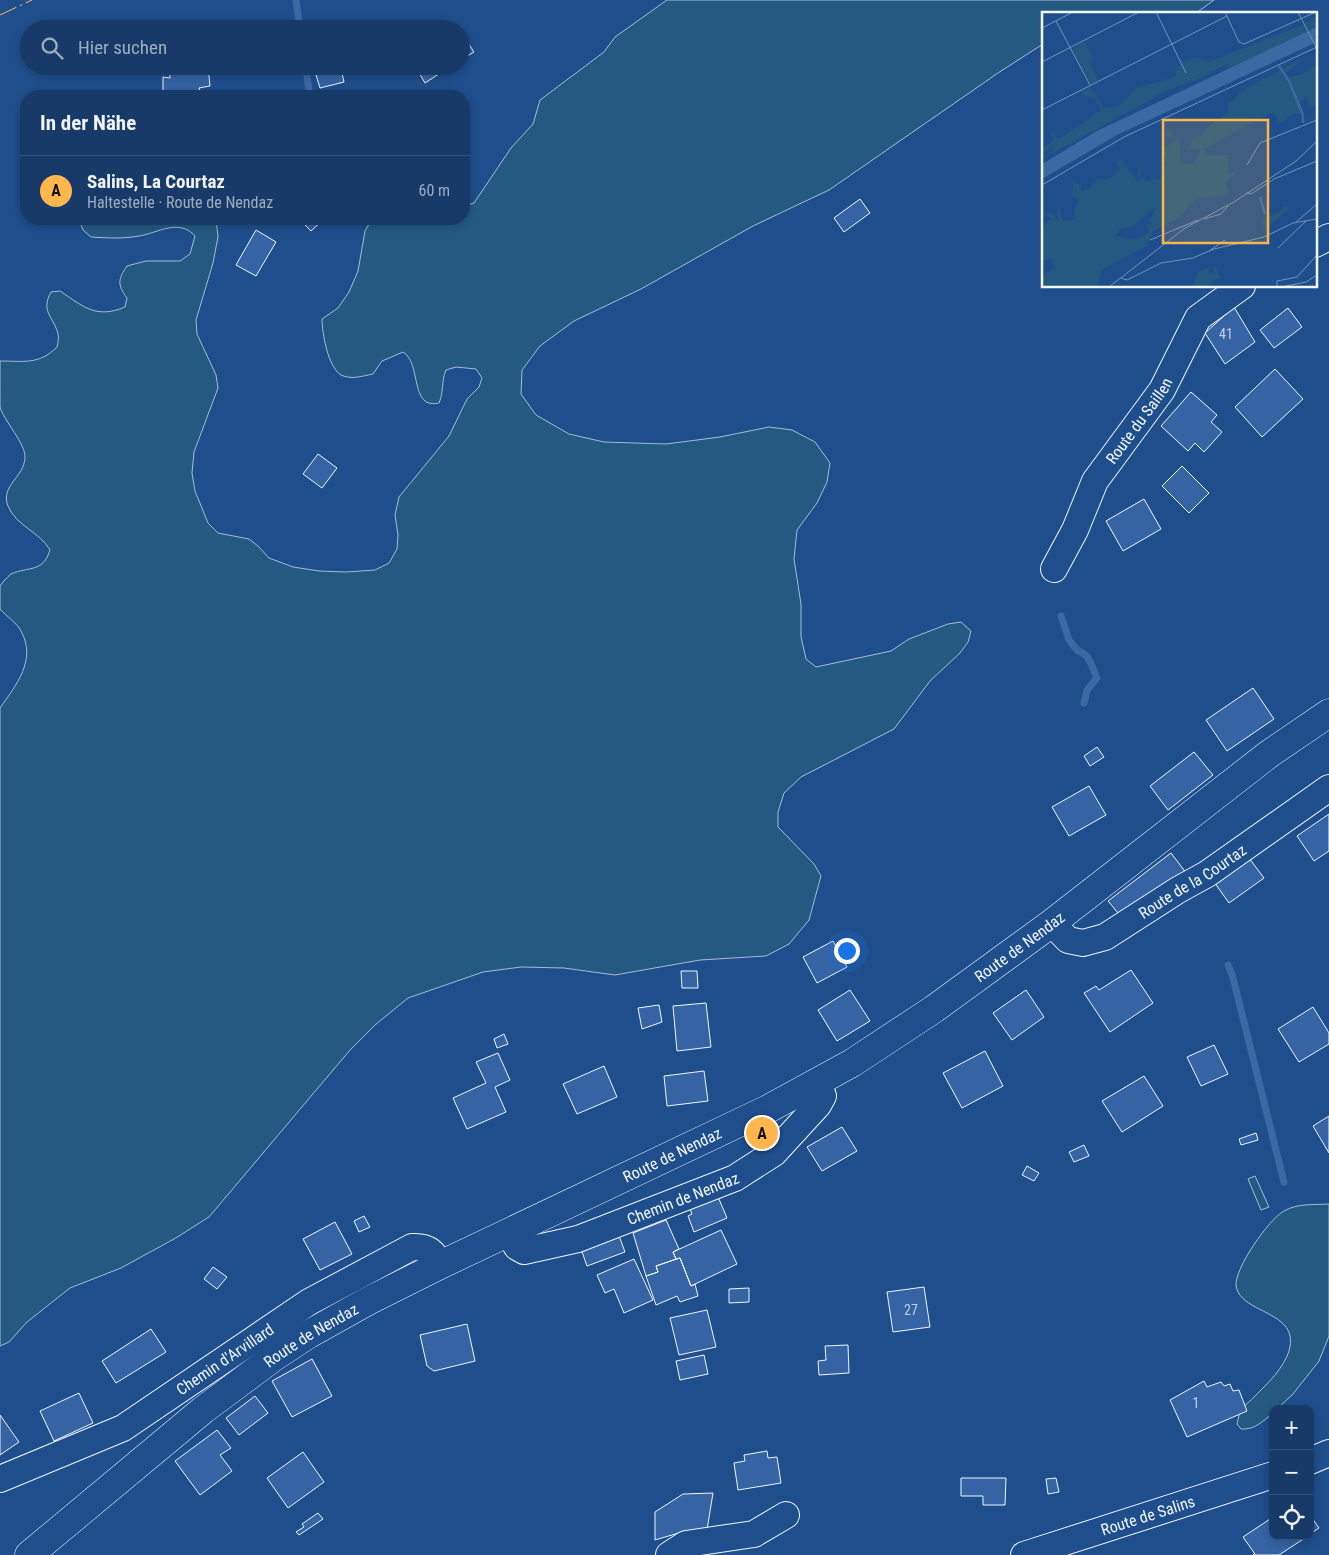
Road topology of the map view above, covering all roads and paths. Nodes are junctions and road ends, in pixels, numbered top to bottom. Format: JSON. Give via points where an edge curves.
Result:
{"nodes":[{"id":1,"x":1329,"y":237,"type":"edge"},
{"id":2,"x":1316,"y":244,"type":"edge"},
{"id":3,"x":1239,"y":288,"type":"edge"},
{"id":4,"x":1054,"y":569,"type":"dead end"},
{"id":5,"x":1329,"y":714,"type":"edge"},
{"id":6,"x":1329,"y":788,"type":"edge"},
{"id":7,"x":1052,"y":924,"type":"junction"},
{"id":8,"x":818,"y":1082,"type":"junction"},
{"id":9,"x":509,"y":1233,"type":"junction"},
{"id":10,"x":440,"y":1265,"type":"junction"},
{"id":11,"x":1329,"y":1453,"type":"edge"},
{"id":12,"x":1314,"y":1459,"type":"edge"},
{"id":13,"x":1269,"y":1476,"type":"edge"},
{"id":14,"x":0,"y":1479,"type":"edge"},
{"id":15,"x":786,"y":1515,"type":"dead end"},
{"id":16,"x":29,"y":1555,"type":"edge"},
{"id":17,"x":670,"y":1555,"type":"edge"},
{"id":18,"x":1024,"y":1555,"type":"edge"}],
"edges":[{"from":1,"to":2,"type":"street"},
{"from":3,"to":4,"type":"street","name":"Route du Saillen","via":[[1198,318],[1162,390],[1095,481],[1075,530]]},
{"from":5,"to":7,"type":"main road","name":"Route de Nendaz","via":[[1269,754]]},
{"from":6,"to":7,"type":"street","name":"Route de la Courtaz","via":[[1207,874],[1105,937],[1083,943],[1068,940]]},
{"from":7,"to":8,"type":"main road","name":"Route de Nendaz","via":[[934,1009]]},
{"from":8,"to":9,"type":"main road","name":"Route de Nendaz"},
{"from":8,"to":9,"type":"street","name":"Chemin de Nendaz","via":[[823,1096],[818,1104],[774,1153],[735,1178],[578,1238],[532,1250],[516,1247]]},
{"from":9,"to":10,"type":"main road","name":"Route de Nendaz"},
{"from":10,"to":14,"type":"street","name":"Chemin d'Arvillard","via":[[428,1248],[412,1247],[309,1302],[123,1428]]},
{"from":10,"to":16,"type":"main road","name":"Route de Nendaz","via":[[360,1306],[274,1357],[203,1410]]},
{"from":11,"to":12,"type":"street"},
{"from":13,"to":18,"type":"street","name":"Route de Salins"},
{"from":15,"to":17,"type":"street","via":[[754,1534],[686,1544]]}]}
